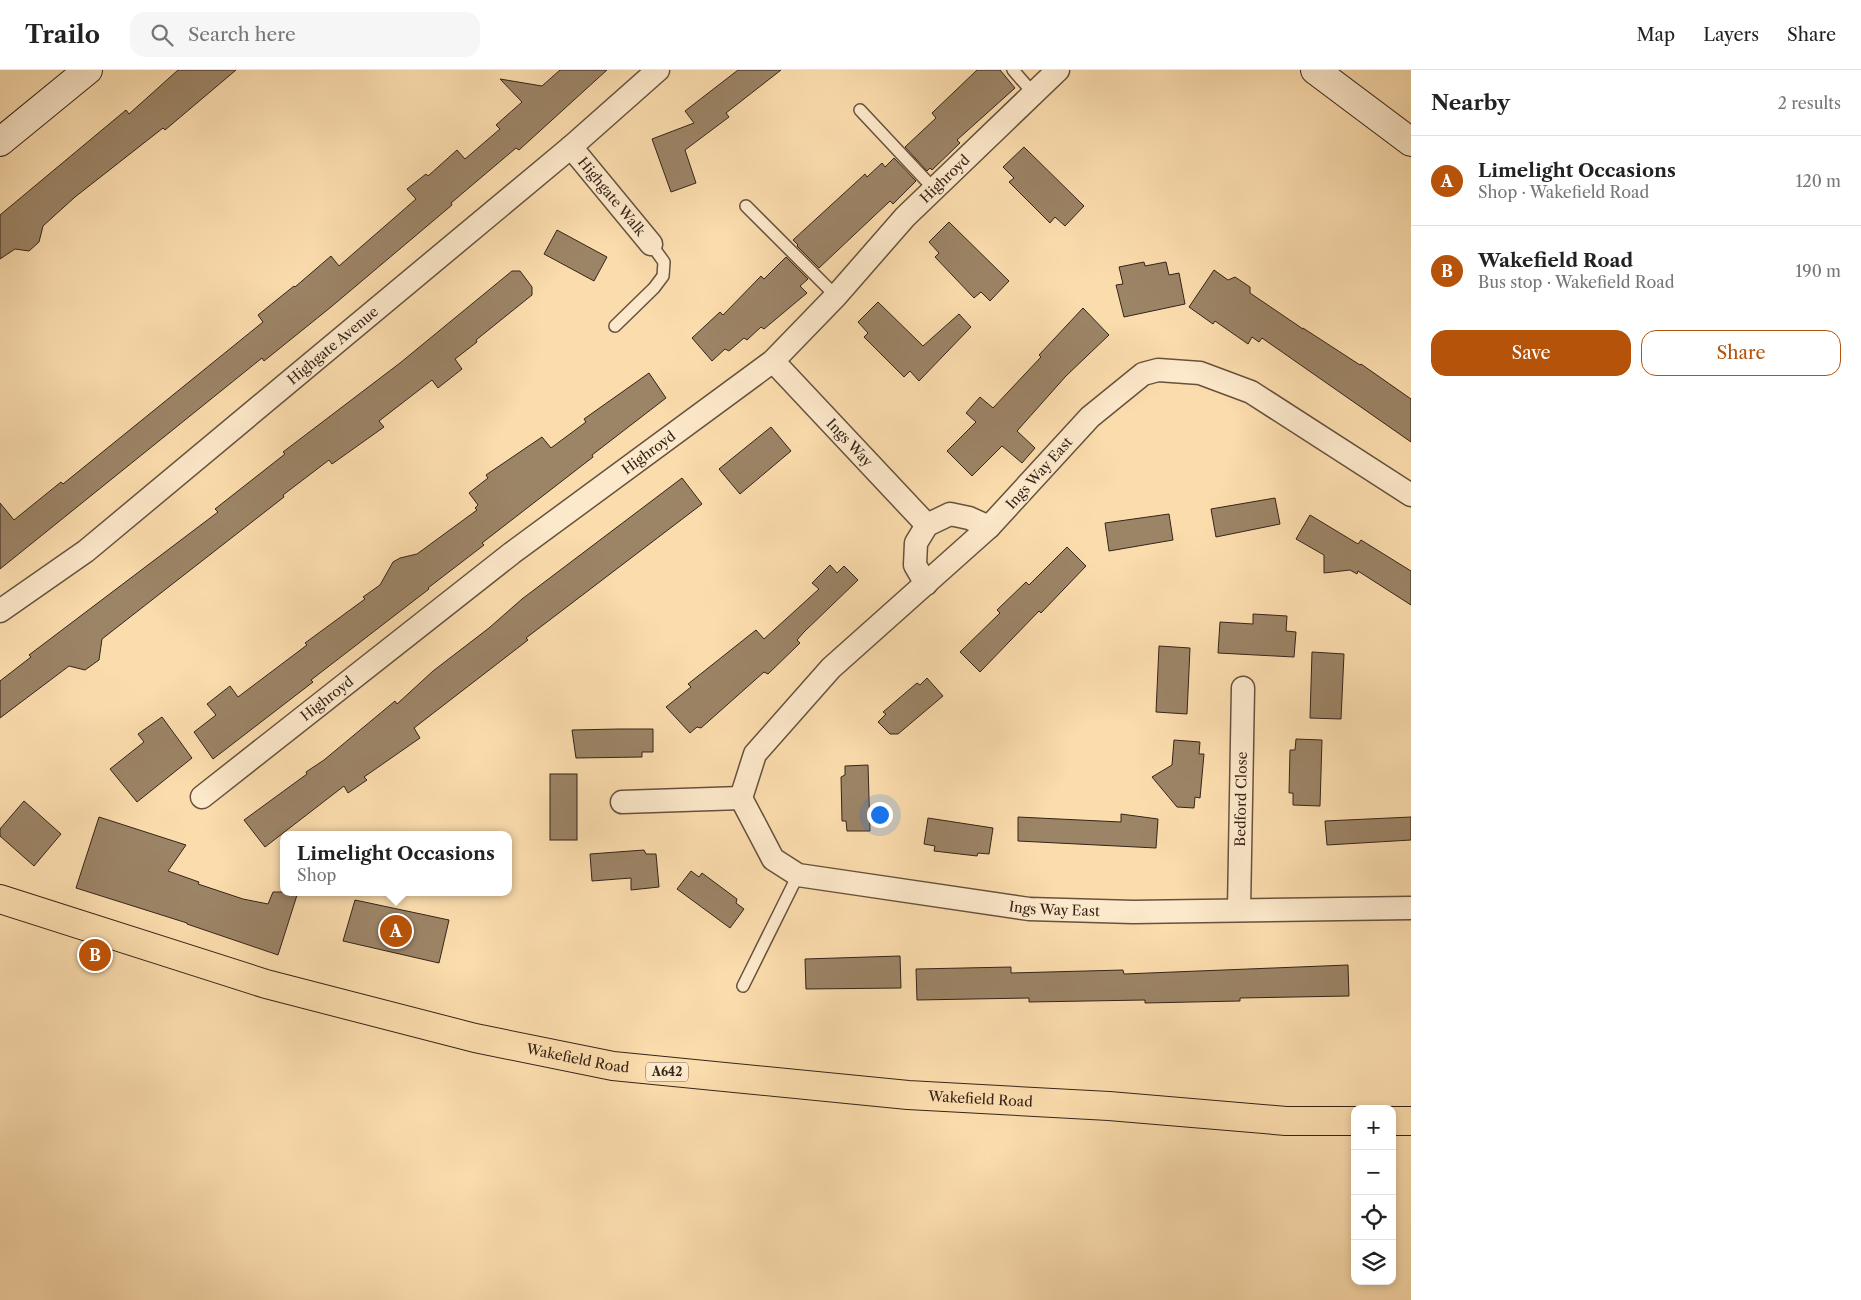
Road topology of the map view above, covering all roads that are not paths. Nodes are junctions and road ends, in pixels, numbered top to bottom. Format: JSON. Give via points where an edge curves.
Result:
{"nodes":[{"id":1,"x":88,"y":70,"type":"edge"},
{"id":2,"x":658,"y":70,"type":"edge"},
{"id":3,"x":1013,"y":70,"type":"edge"},
{"id":4,"x":1058,"y":70,"type":"edge"},
{"id":5,"x":1315,"y":70,"type":"edge"},
{"id":6,"x":1033,"y":93,"type":"junction"},
{"id":7,"x":860,"y":110,"type":"dead end"},
{"id":8,"x":0,"y":142,"type":"edge"},
{"id":9,"x":1411,"y":142,"type":"edge"},
{"id":10,"x":571,"y":147,"type":"junction"},
{"id":11,"x":934,"y":189,"type":"junction"},
{"id":12,"x":746,"y":206,"type":"dead end"},
{"id":13,"x":651,"y":244,"type":"joint"},
{"id":14,"x":836,"y":296,"type":"junction"},
{"id":15,"x":615,"y":326,"type":"dead end"},
{"id":16,"x":773,"y":361,"type":"junction"},
{"id":17,"x":1411,"y":495,"type":"edge"},
{"id":18,"x":927,"y":525,"type":"junction"},
{"id":19,"x":989,"y":527,"type":"junction"},
{"id":20,"x":926,"y":584,"type":"junction"},
{"id":21,"x":0,"y":611,"type":"edge"},
{"id":22,"x":1244,"y":688,"type":"dead end"},
{"id":23,"x":202,"y":797,"type":"dead end"},
{"id":24,"x":741,"y":798,"type":"junction"},
{"id":25,"x":622,"y":802,"type":"dead end"},
{"id":26,"x":798,"y":875,"type":"junction"},
{"id":27,"x":0,"y":899,"type":"edge"},
{"id":28,"x":1411,"y":908,"type":"edge"},
{"id":29,"x":1239,"y":909,"type":"junction"},
{"id":30,"x":743,"y":986,"type":"dead end"},
{"id":31,"x":1351,"y":1121,"type":"edge"},
{"id":32,"x":1396,"y":1121,"type":"edge"},
{"id":33,"x":1411,"y":1121,"type":"edge"}],
"edges":[{"from":1,"to":8,"type":"street"},
{"from":2,"to":10,"type":"street","name":"Highgate Avenue"},
{"from":3,"to":6,"type":"lane"},
{"from":4,"to":6,"type":"street","name":"Highroyd"},
{"from":5,"to":9,"type":"street"},
{"from":6,"to":11,"type":"street","name":"Highroyd"},
{"from":7,"to":11,"type":"lane"},
{"from":10,"to":13,"type":"street","name":"Highgate Walk"},
{"from":10,"to":21,"type":"street","name":"Highgate Avenue","via":[[86,551]]},
{"from":11,"to":14,"type":"street","name":"Highroyd"},
{"from":12,"to":14,"type":"lane"},
{"from":13,"to":15,"type":"lane","via":[[664,262],[663,276]]},
{"from":14,"to":16,"type":"street","name":"Highroyd"},
{"from":16,"to":18,"type":"street","name":"Ings Way"},
{"from":16,"to":23,"type":"street","name":"Highroyd","via":[[512,553]]},
{"from":17,"to":19,"type":"street","name":"Ings Way East","via":[[1251,392],[1200,373],[1158,370],[1143,374],[1090,416]]},
{"from":18,"to":19,"type":"street","via":[[950,514]]},
{"from":18,"to":20,"type":"street","via":[[916,543],[915,565]]},
{"from":19,"to":20,"type":"street","name":"Ings Way East"},
{"from":20,"to":24,"type":"street","name":"Ings Way East","via":[[831,668],[755,754]]},
{"from":22,"to":29,"type":"street","name":"Bedford Close"},
{"from":24,"to":25,"type":"street"},
{"from":24,"to":26,"type":"street","name":"Ings Way East","via":[[773,859]]},
{"from":26,"to":29,"type":"street","name":"Ings Way East","via":[[1029,909],[1133,912]]},
{"from":26,"to":30,"type":"lane"},
{"from":27,"to":31,"type":"highway","name":"Wakefield Road","number":"A642","via":[[302,994],[475,1038],[613,1066],[908,1095],[1109,1106],[1286,1121]]},
{"from":28,"to":29,"type":"street","name":"Ings Way East"},
{"from":32,"to":33,"type":"highway"}]}
